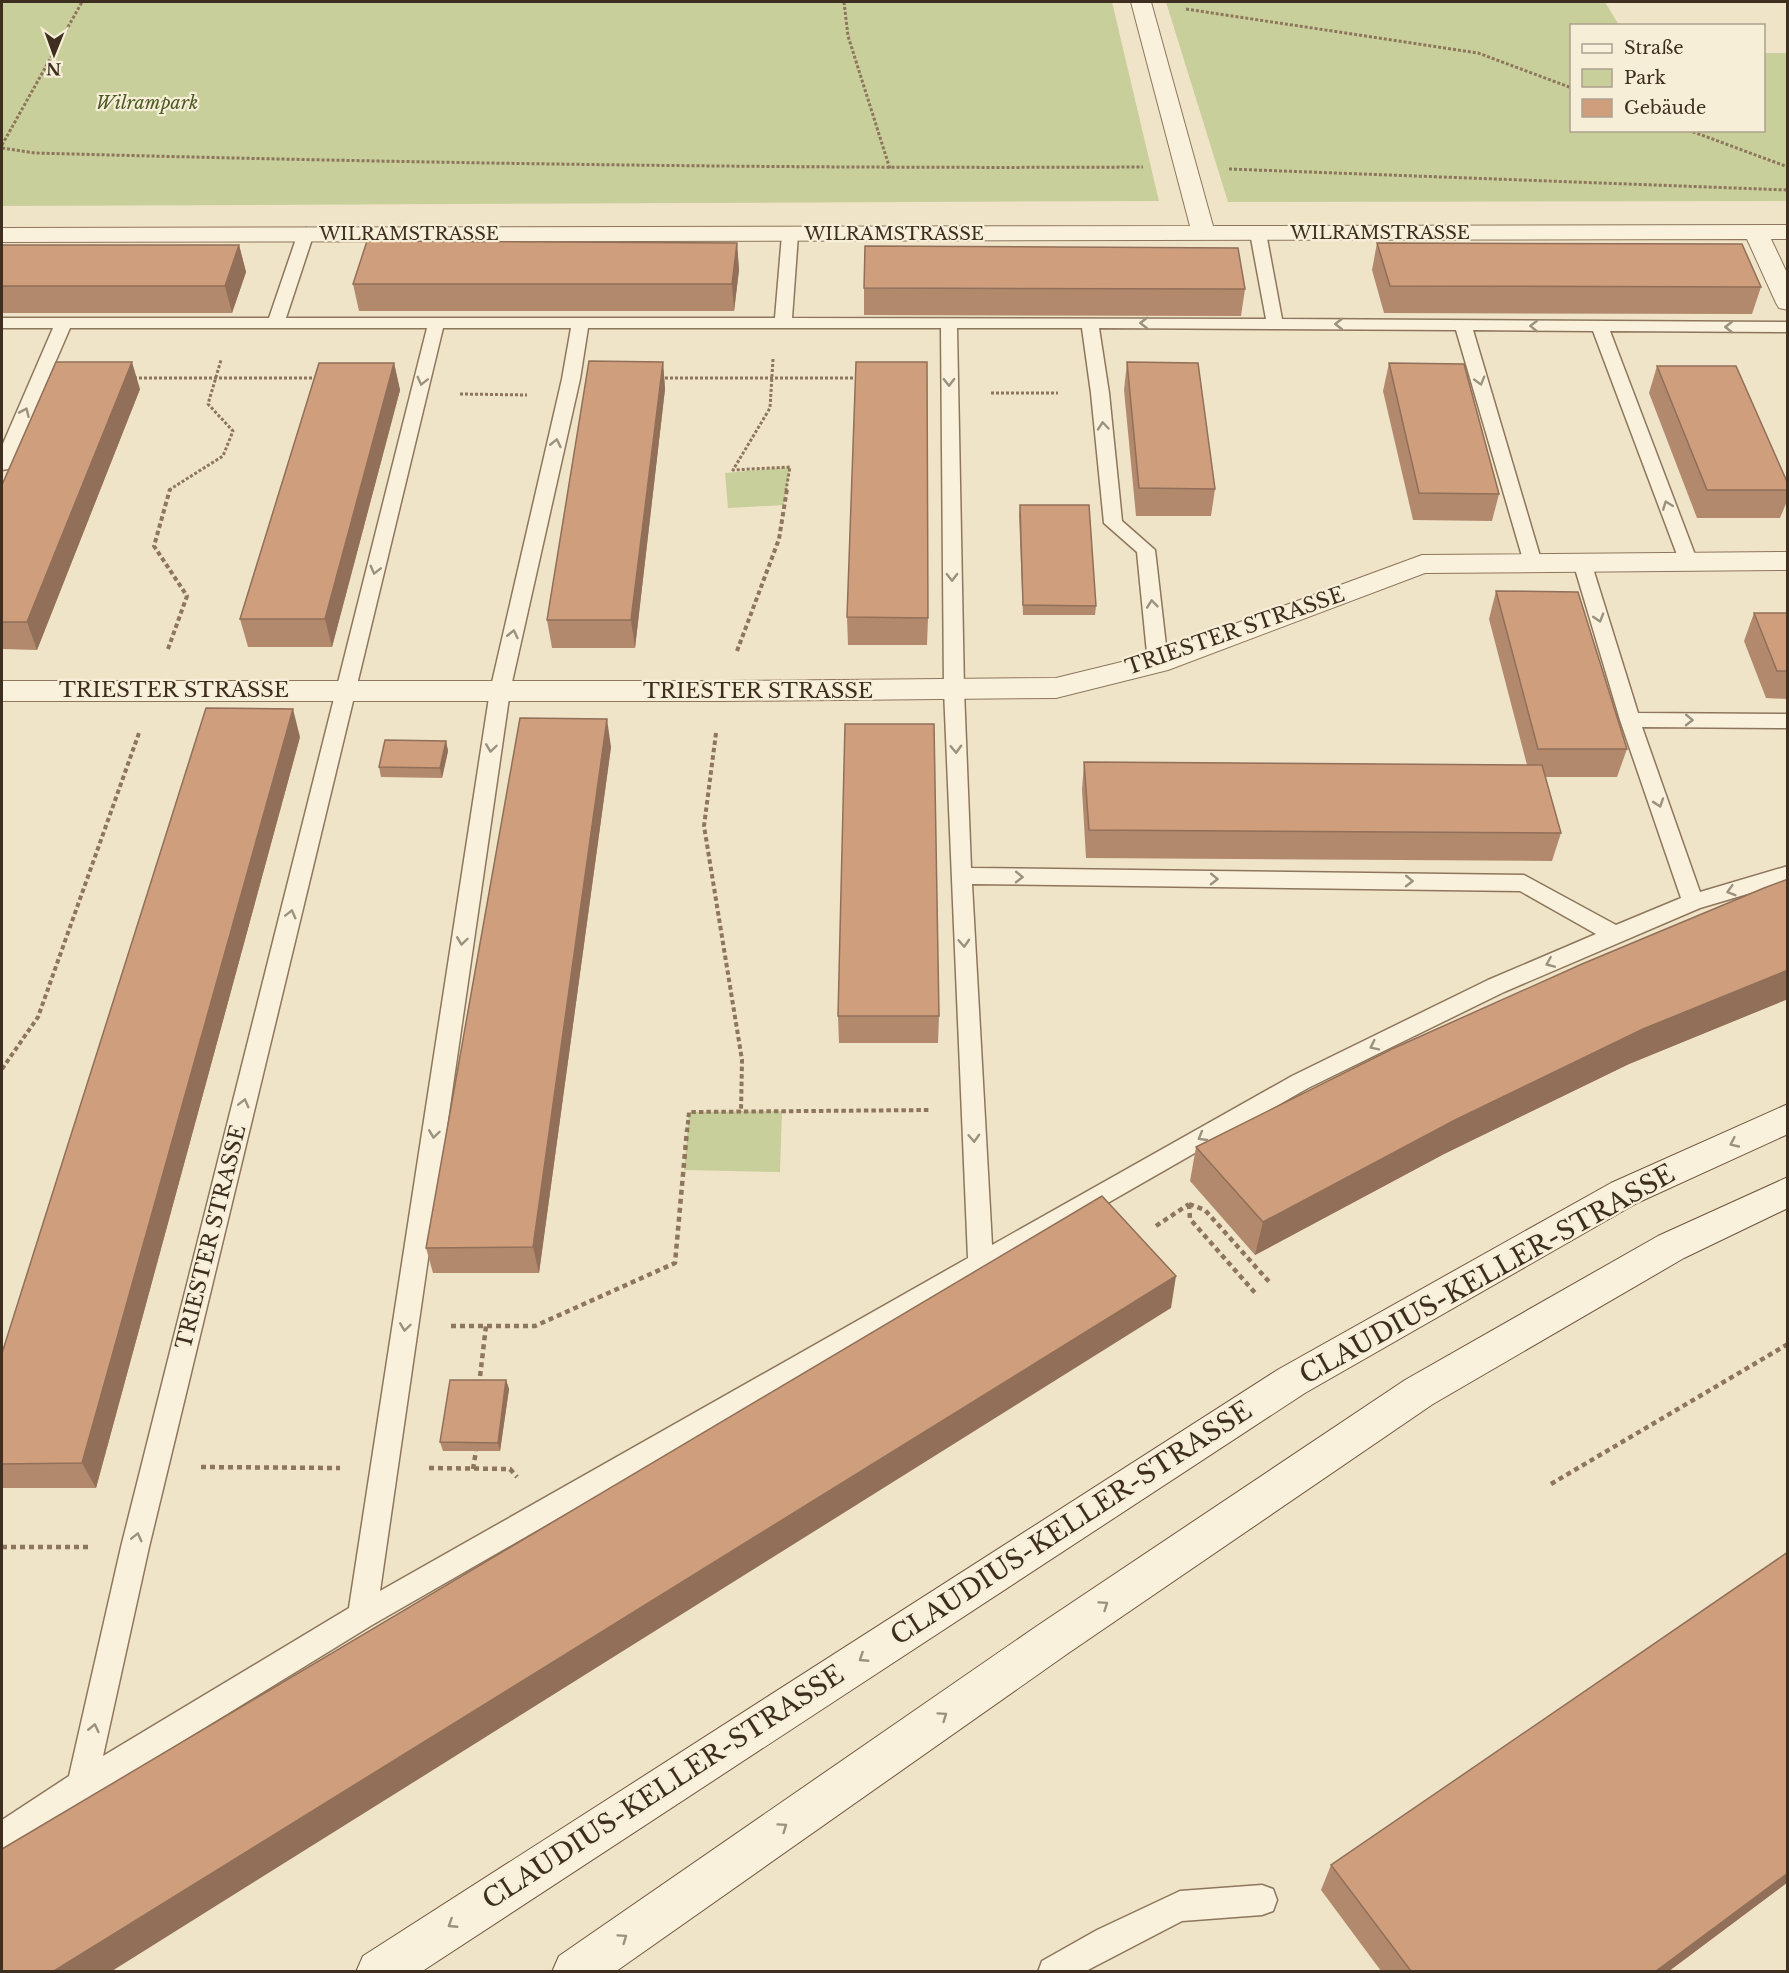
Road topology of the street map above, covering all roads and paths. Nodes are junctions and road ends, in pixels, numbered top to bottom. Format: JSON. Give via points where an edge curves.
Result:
{"nodes":[{"id":1,"x":82,"y":2,"type":"edge"},
{"id":2,"x":844,"y":2,"type":"edge"},
{"id":3,"x":1142,"y":2,"type":"edge"},
{"id":4,"x":1570,"y":87,"type":"edge"},
{"id":5,"x":1693,"y":132,"type":"edge"},
{"id":6,"x":2,"y":146,"type":"edge"},
{"id":7,"x":1186,"y":167,"type":"junction"},
{"id":8,"x":1788,"y":167,"type":"edge"},
{"id":9,"x":890,"y":169,"type":"junction"},
{"id":10,"x":1788,"y":190,"type":"edge"},
{"id":11,"x":1756,"y":232,"type":"junction"},
{"id":12,"x":1788,"y":232,"type":"edge"},
{"id":13,"x":306,"y":233,"type":"junction"},
{"id":14,"x":1203,"y":233,"type":"junction"},
{"id":15,"x":1258,"y":233,"type":"junction"},
{"id":16,"x":2,"y":235,"type":"edge"},
{"id":17,"x":790,"y":235,"type":"junction"},
{"id":18,"x":1788,"y":303,"type":"edge"},
{"id":19,"x":783,"y":322,"type":"junction"},
{"id":20,"x":2,"y":323,"type":"edge"},
{"id":21,"x":64,"y":323,"type":"junction"},
{"id":22,"x":233,"y":323,"type":"junction"},
{"id":23,"x":276,"y":323,"type":"junction"},
{"id":24,"x":580,"y":323,"type":"junction"},
{"id":25,"x":1090,"y":323,"type":"junction"},
{"id":26,"x":436,"y":324,"type":"junction"},
{"id":27,"x":948,"y":324,"type":"junction"},
{"id":28,"x":1275,"y":324,"type":"junction"},
{"id":29,"x":1463,"y":325,"type":"junction"},
{"id":30,"x":1600,"y":327,"type":"junction"},
{"id":31,"x":1788,"y":327,"type":"edge"},
{"id":32,"x":2,"y":465,"type":"edge"},
{"id":33,"x":1688,"y":560,"type":"junction"},
{"id":34,"x":1788,"y":561,"type":"edge"},
{"id":35,"x":1582,"y":562,"type":"junction"},
{"id":36,"x":1533,"y":563,"type":"junction"},
{"id":37,"x":169,"y":647,"type":"dead end"},
{"id":38,"x":1158,"y":663,"type":"junction"},
{"id":39,"x":155,"y":690,"type":"junction"},
{"id":40,"x":954,"y":690,"type":"junction"},
{"id":41,"x":2,"y":691,"type":"edge"},
{"id":42,"x":346,"y":691,"type":"junction"},
{"id":43,"x":500,"y":691,"type":"junction"},
{"id":44,"x":1630,"y":720,"type":"junction"},
{"id":45,"x":1788,"y":721,"type":"edge"},
{"id":46,"x":1788,"y":874,"type":"edge"},
{"id":47,"x":961,"y":876,"type":"junction"},
{"id":48,"x":1693,"y":902,"type":"junction"},
{"id":49,"x":1615,"y":935,"type":"junction"},
{"id":50,"x":2,"y":1069,"type":"edge"},
{"id":51,"x":973,"y":1109,"type":"junction"},
{"id":52,"x":1788,"y":1118,"type":"edge"},
{"id":53,"x":1788,"y":1191,"type":"edge"},
{"id":54,"x":1189,"y":1204,"type":"junction"},
{"id":55,"x":1156,"y":1226,"type":"dead end"},
{"id":56,"x":981,"y":1263,"type":"junction"},
{"id":57,"x":1271,"y":1284,"type":"dead end"},
{"id":58,"x":1256,"y":1294,"type":"dead end"},
{"id":59,"x":405,"y":1326,"type":"junction"},
{"id":60,"x":486,"y":1326,"type":"junction"},
{"id":61,"x":1788,"y":1344,"type":"edge"},
{"id":62,"x":478,"y":1390,"type":"edge"},
{"id":63,"x":476,"y":1451,"type":"edge"},
{"id":64,"x":473,"y":1468,"type":"dead end"},
{"id":65,"x":1551,"y":1484,"type":"dead end"},
{"id":66,"x":2,"y":1547,"type":"edge"},
{"id":67,"x":135,"y":1547,"type":"junction"},
{"id":68,"x":362,"y":1616,"type":"junction"},
{"id":69,"x":82,"y":1785,"type":"junction"},
{"id":70,"x":2,"y":1838,"type":"edge"},
{"id":71,"x":1262,"y":1900,"type":"dead end"},
{"id":72,"x":379,"y":1971,"type":"edge"},
{"id":73,"x":575,"y":1971,"type":"edge"},
{"id":74,"x":1053,"y":1971,"type":"edge"}],
"edges":[{"from":1,"to":6,"type":"path"},
{"from":2,"to":9,"type":"path","via":[[848,36]]},
{"from":3,"to":4,"type":"path","via":[[1478,53]]},
{"from":3,"to":7,"type":"street"},
{"from":5,"to":8,"type":"path"},
{"from":6,"to":9,"type":"path","via":[[35,153],[454,165]]},
{"from":7,"to":9,"type":"path"},
{"from":7,"to":10,"type":"path"},
{"from":7,"to":14,"type":"street"},
{"from":11,"to":12,"type":"street","name":"WILRAMSTRASSE"},
{"from":11,"to":15,"type":"street","name":"WILRAMSTRASSE"},
{"from":11,"to":18,"type":"street"},
{"from":13,"to":16,"type":"street","name":"WILRAMSTRASSE"},
{"from":13,"to":17,"type":"street","name":"WILRAMSTRASSE"},
{"from":13,"to":23,"type":"lane"},
{"from":14,"to":15,"type":"street","name":"WILRAMSTRASSE"},
{"from":14,"to":17,"type":"street","name":"WILRAMSTRASSE"},
{"from":15,"to":28,"type":"lane"},
{"from":17,"to":19,"type":"lane"},
{"from":19,"to":24,"type":"lane"},
{"from":19,"to":27,"type":"lane"},
{"from":20,"to":21,"type":"lane"},
{"from":21,"to":22,"type":"lane"},
{"from":32,"to":21,"type":"lane","one_way":true},
{"from":22,"to":23,"type":"lane"},
{"from":22,"to":37,"type":"path","via":[[208,404],[233,430],[223,456],[170,488],[154,546],[187,596]]},
{"from":23,"to":26,"type":"lane"},
{"from":24,"to":26,"type":"lane"},
{"from":43,"to":24,"type":"lane","one_way":true,"via":[[571,379]]},
{"from":25,"to":27,"type":"lane"},
{"from":28,"to":25,"type":"lane","one_way":true},
{"from":38,"to":25,"type":"lane","one_way":true,"via":[[1146,550],[1113,523]]},
{"from":26,"to":42,"type":"lane","one_way":true},
{"from":27,"to":40,"type":"lane","one_way":true},
{"from":29,"to":28,"type":"lane","one_way":true},
{"from":30,"to":29,"type":"lane","one_way":true},
{"from":29,"to":36,"type":"lane","one_way":true},
{"from":31,"to":30,"type":"lane","one_way":true},
{"from":33,"to":30,"type":"lane","one_way":true},
{"from":33,"to":34,"type":"street","name":"TRIESTER STRASSE"},
{"from":33,"to":35,"type":"street","name":"TRIESTER STRASSE"},
{"from":35,"to":36,"type":"street","name":"TRIESTER STRASSE"},
{"from":35,"to":44,"type":"lane","one_way":true},
{"from":36,"to":38,"type":"street","name":"TRIESTER STRASSE","via":[[1422,564]]},
{"from":38,"to":40,"type":"street","name":"TRIESTER STRASSE","via":[[1056,688]]},
{"from":39,"to":41,"type":"street","name":"TRIESTER STRASSE"},
{"from":39,"to":42,"type":"street","name":"TRIESTER STRASSE"},
{"from":39,"to":50,"type":"path","via":[[38,1017]]},
{"from":40,"to":43,"type":"street","name":"TRIESTER STRASSE"},
{"from":40,"to":47,"type":"lane","one_way":true},
{"from":42,"to":43,"type":"street","name":"TRIESTER STRASSE"},
{"from":67,"to":42,"type":"lane","name":"TRIESTER STRASSE","one_way":true},
{"from":43,"to":59,"type":"lane","one_way":true},
{"from":44,"to":45,"type":"lane","one_way":true},
{"from":44,"to":48,"type":"lane","one_way":true},
{"from":46,"to":48,"type":"lane","one_way":true},
{"from":47,"to":49,"type":"lane","one_way":true,"via":[[1524,883]]},
{"from":47,"to":51,"type":"lane","one_way":true},
{"from":48,"to":49,"type":"lane"},
{"from":49,"to":56,"type":"lane","one_way":true,"via":[[1496,986],[1300,1082]]},
{"from":51,"to":56,"type":"lane","one_way":true},
{"from":51,"to":60,"type":"path","via":[[690,1112],[675,1263],[535,1326]]},
{"from":52,"to":72,"type":"street","name":"CLAUDIUS-KELLER-STRASSE","one_way":true,"via":[[1624,1193],[1292,1380]]},
{"from":73,"to":53,"type":"street","one_way":true,"via":[[1052,1640],[1419,1392],[1671,1247]]},
{"from":54,"to":55,"type":"path"},
{"from":54,"to":57,"type":"path","via":[[1204,1210]]},
{"from":54,"to":58,"type":"path","via":[[1190,1219]]},
{"from":56,"to":68,"type":"lane"},
{"from":59,"to":60,"type":"path"},
{"from":59,"to":68,"type":"lane","one_way":true},
{"from":60,"to":62,"type":"path"},
{"from":61,"to":65,"type":"path"},
{"from":63,"to":64,"type":"path"},
{"from":66,"to":67,"type":"path"},
{"from":69,"to":67,"type":"lane","name":"TRIESTER STRASSE","one_way":true},
{"from":68,"to":69,"type":"lane"},
{"from":69,"to":70,"type":"lane"},
{"from":71,"to":74,"type":"lane","via":[[1180,1906]]}]}
